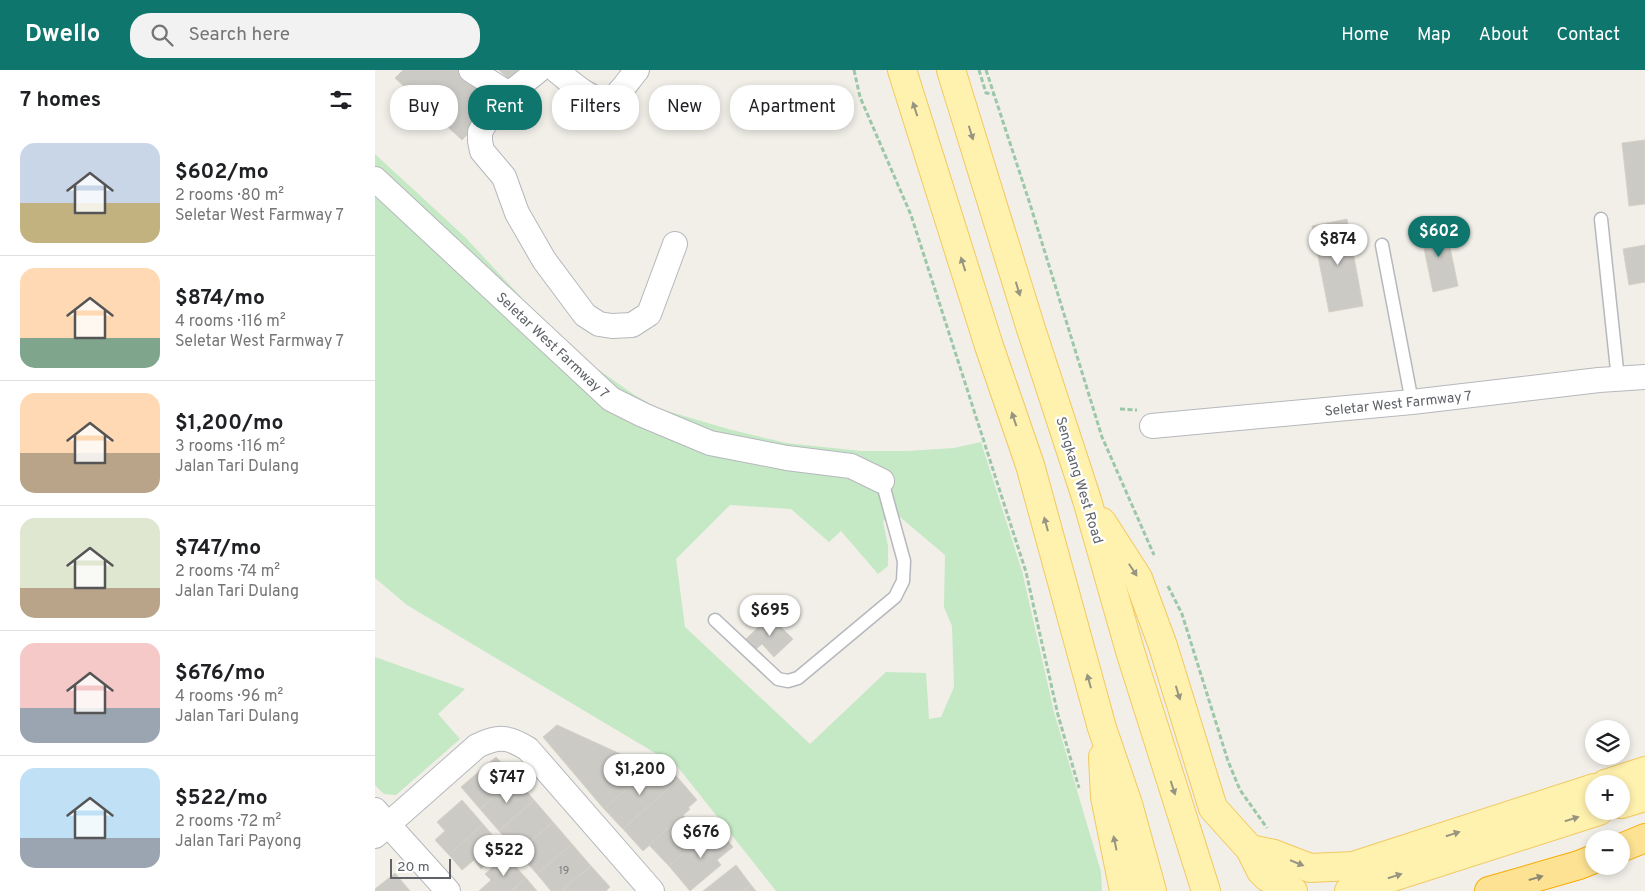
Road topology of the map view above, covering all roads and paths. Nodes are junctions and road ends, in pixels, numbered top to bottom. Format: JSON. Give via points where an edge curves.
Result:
{"nodes":[{"id":1,"x":471,"y":70,"type":"edge"},
{"id":2,"x":539,"y":70,"type":"edge"},
{"id":3,"x":556,"y":70,"type":"edge"},
{"id":4,"x":637,"y":70,"type":"edge"},
{"id":5,"x":854,"y":70,"type":"edge"},
{"id":6,"x":902,"y":70,"type":"edge"},
{"id":7,"x":951,"y":70,"type":"edge"},
{"id":8,"x":979,"y":70,"type":"edge"},
{"id":9,"x":986,"y":70,"type":"edge"},
{"id":10,"x":495,"y":85,"type":"edge"},
{"id":11,"x":520,"y":85,"type":"edge"},
{"id":12,"x":993,"y":94,"type":"junction"},
{"id":13,"x":481,"y":130,"type":"edge"},
{"id":14,"x":375,"y":179,"type":"edge"},
{"id":15,"x":1601,"y":219,"type":"dead end"},
{"id":16,"x":675,"y":244,"type":"dead end"},
{"id":17,"x":1382,"y":245,"type":"dead end"},
{"id":18,"x":1645,"y":377,"type":"edge"},
{"id":19,"x":1618,"y":379,"type":"junction"},
{"id":20,"x":1412,"y":402,"type":"junction"},
{"id":21,"x":1151,"y":426,"type":"dead end"},
{"id":22,"x":1102,"y":437,"type":"dead end"},
{"id":23,"x":882,"y":481,"type":"joint"},
{"id":24,"x":1087,"y":500,"type":"junction"},
{"id":25,"x":715,"y":620,"type":"dead end"},
{"id":26,"x":1102,"y":728,"type":"junction"},
{"id":27,"x":1645,"y":771,"type":"edge"},
{"id":28,"x":1630,"y":776,"type":"edge"},
{"id":29,"x":1585,"y":791,"type":"edge"},
{"id":30,"x":1081,"y":797,"type":"dead end"},
{"id":31,"x":1645,"y":797,"type":"edge"},
{"id":32,"x":1630,"y":801,"type":"edge"},
{"id":33,"x":1585,"y":815,"type":"edge"},
{"id":34,"x":379,"y":824,"type":"edge"},
{"id":35,"x":1645,"y":838,"type":"edge"},
{"id":36,"x":1630,"y":844,"type":"edge"},
{"id":37,"x":1250,"y":849,"type":"junction"},
{"id":38,"x":1585,"y":863,"type":"edge"},
{"id":39,"x":448,"y":891,"type":"edge"},
{"id":40,"x":652,"y":891,"type":"edge"},
{"id":41,"x":1124,"y":891,"type":"edge"},
{"id":42,"x":1152,"y":891,"type":"edge"},
{"id":43,"x":1206,"y":891,"type":"edge"},
{"id":44,"x":1293,"y":891,"type":"edge"},
{"id":45,"x":1349,"y":891,"type":"edge"},
{"id":46,"x":1489,"y":891,"type":"edge"}],
"edges":[{"from":1,"to":10,"type":"street"},
{"from":2,"to":11,"type":"street"},
{"from":3,"to":4,"type":"street","via":[[589,96],[605,101],[613,98]]},
{"from":5,"to":30,"type":"path","via":[[860,97],[911,215],[1026,572],[1058,716]]},
{"from":26,"to":6,"type":"main road","one_way":true,"via":[[1029,465]]},
{"from":7,"to":24,"type":"main road","name":"Sengkang West Road","one_way":true},
{"from":8,"to":12,"type":"path","via":[[986,93]]},
{"from":9,"to":12,"type":"path"},
{"from":12,"to":22,"type":"path"},
{"from":13,"to":16,"type":"street","via":[[482,151],[504,177],[517,213],[544,260],[585,315],[599,324],[632,325],[649,314]]},
{"from":14,"to":23,"type":"street","name":"Seletar West Farmway 7","via":[[611,399],[710,443],[851,466]]},
{"from":15,"to":19,"type":"lane"},
{"from":17,"to":20,"type":"lane"},
{"from":18,"to":19,"type":"street","name":"Seletar West Farmway 7"},
{"from":19,"to":20,"type":"street","name":"Seletar West Farmway 7"},
{"from":20,"to":21,"type":"street","name":"Seletar West Farmway 7"},
{"from":23,"to":25,"type":"lane","via":[[904,561],[903,581],[895,597],[798,678],[777,679]]},
{"from":24,"to":37,"type":"main road","one_way":true,"via":[[1137,578],[1163,646],[1213,808]]},
{"from":24,"to":43,"type":"main road","name":"Sengkang West Road","one_way":true,"via":[[1130,651]]},
{"from":41,"to":26,"type":"main road","one_way":true,"via":[[1105,798]]},
{"from":26,"to":42,"type":"main road","via":[[1128,804]]},
{"from":27,"to":28,"type":"main road"},
{"from":37,"to":29,"type":"main road","one_way":true,"via":[[1311,868],[1353,866]]},
{"from":31,"to":32,"type":"main road"},
{"from":45,"to":33,"type":"main road","one_way":true},
{"from":34,"to":39,"type":"street"},
{"from":34,"to":40,"type":"street","via":[[477,746],[489,740],[515,740],[528,749]]},
{"from":35,"to":36,"type":"highway"},
{"from":37,"to":44,"type":"main road","via":[[1267,877]]},
{"from":46,"to":38,"type":"highway","one_way":true}]}
